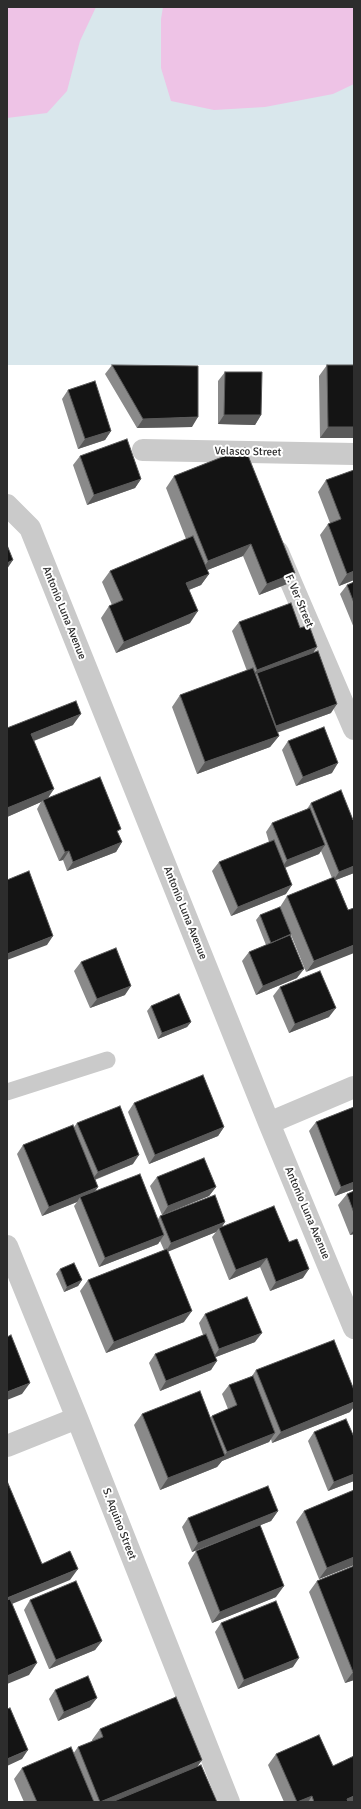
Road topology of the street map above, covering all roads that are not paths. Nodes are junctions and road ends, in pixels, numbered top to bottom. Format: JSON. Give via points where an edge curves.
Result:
{"nodes":[{"id":1,"x":143,"y":450,"type":"dead end"},
{"id":2,"x":235,"y":452,"type":"junction"},
{"id":3,"x":354,"y":454,"type":"edge"},
{"id":4,"x":245,"y":474,"type":"edge"},
{"id":5,"x":7,"y":505,"type":"edge"},
{"id":6,"x":270,"y":532,"type":"edge"},
{"id":7,"x":354,"y":729,"type":"edge"},
{"id":8,"x":107,"y":1060,"type":"dead end"},
{"id":9,"x":354,"y":1087,"type":"edge"},
{"id":10,"x":7,"y":1092,"type":"edge"},
{"id":11,"x":269,"y":1123,"type":"junction"},
{"id":12,"x":7,"y":1246,"type":"edge"},
{"id":13,"x":354,"y":1328,"type":"edge"},
{"id":14,"x":77,"y":1418,"type":"junction"},
{"id":15,"x":7,"y":1446,"type":"edge"},
{"id":16,"x":229,"y":1802,"type":"edge"}],
"edges":[{"from":1,"to":2,"type":"street","name":"Velasco Street"},
{"from":2,"to":3,"type":"street","name":"Velasco Street"},
{"from":2,"to":4,"type":"street"},
{"from":5,"to":11,"type":"street","name":"Antonio Luna Avenue","via":[[30,528]]},
{"from":6,"to":7,"type":"street","name":"F. Ver Street"},
{"from":8,"to":10,"type":"lane"},
{"from":9,"to":11,"type":"street"},
{"from":11,"to":13,"type":"street","name":"Antonio Luna Avenue"},
{"from":12,"to":14,"type":"street","name":"S. Aquino Street"},
{"from":14,"to":15,"type":"street"},
{"from":14,"to":16,"type":"street","name":"S. Aquino Street"}]}
